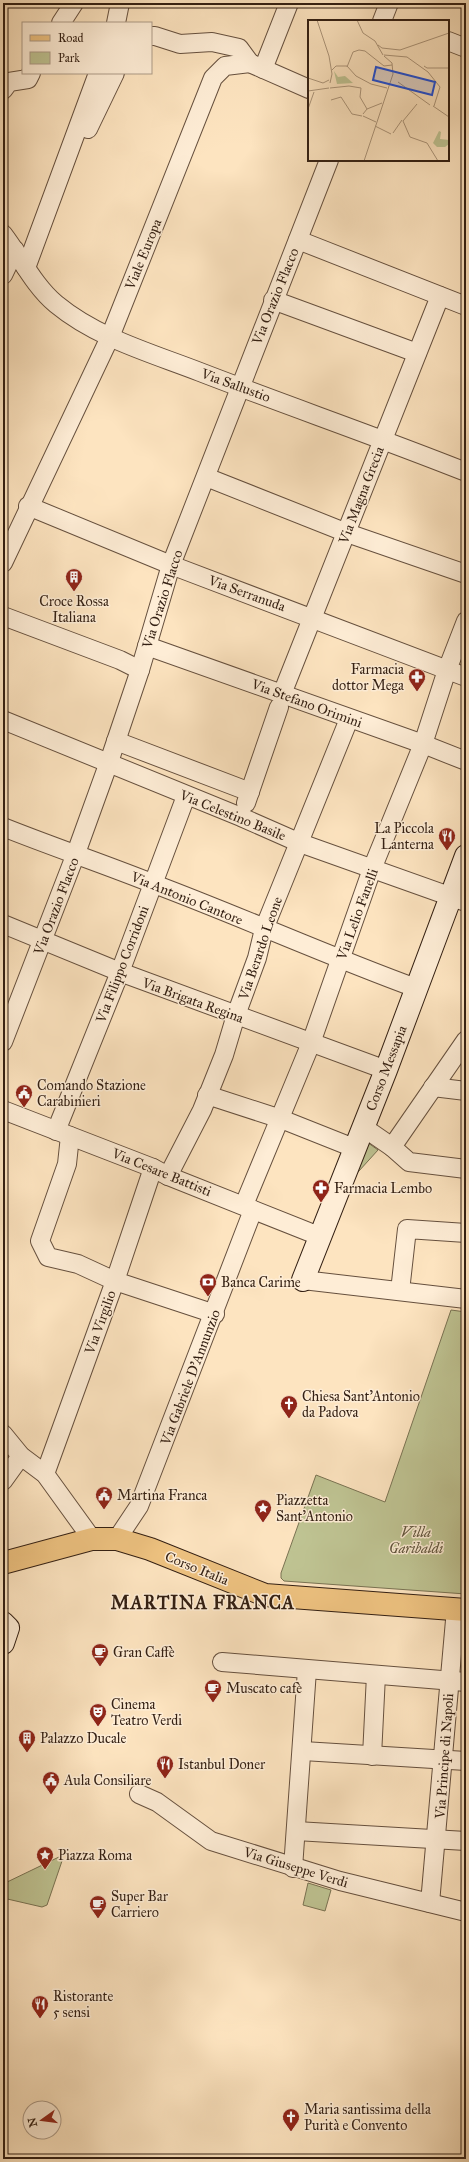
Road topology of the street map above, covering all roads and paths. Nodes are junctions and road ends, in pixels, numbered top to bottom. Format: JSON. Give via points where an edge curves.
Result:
{"nodes":[{"id":1,"x":74,"y":3,"type":"edge"},
{"id":2,"x":120,"y":3,"type":"edge"},
{"id":3,"x":289,"y":3,"type":"edge"},
{"id":4,"x":62,"y":22,"type":"edge"},
{"id":5,"x":116,"y":22,"type":"edge"},
{"id":6,"x":152,"y":36,"type":"edge"},
{"id":7,"x":449,"y":41,"type":"edge"},
{"id":8,"x":466,"y":48,"type":"edge"},
{"id":9,"x":257,"y":66,"type":"junction"},
{"id":10,"x":30,"y":74,"type":"edge"},
{"id":11,"x":98,"y":74,"type":"edge"},
{"id":12,"x":115,"y":74,"type":"edge"},
{"id":13,"x":308,"y":89,"type":"edge"},
{"id":14,"x":3,"y":90,"type":"edge"},
{"id":15,"x":73,"y":139,"type":"junction"},
{"id":16,"x":329,"y":161,"type":"edge"},
{"id":17,"x":3,"y":234,"type":"edge"},
{"id":18,"x":298,"y":240,"type":"junction"},
{"id":19,"x":15,"y":250,"type":"junction"},
{"id":20,"x":26,"y":268,"type":"junction"},
{"id":21,"x":3,"y":275,"type":"edge"},
{"id":22,"x":440,"y":296,"type":"junction"},
{"id":23,"x":273,"y":300,"type":"junction"},
{"id":24,"x":466,"y":306,"type":"edge"},
{"id":25,"x":110,"y":337,"type":"junction"},
{"id":26,"x":416,"y":353,"type":"junction"},
{"id":27,"x":239,"y":387,"type":"junction"},
{"id":28,"x":382,"y":439,"type":"junction"},
{"id":29,"x":466,"y":472,"type":"edge"},
{"id":30,"x":206,"y":478,"type":"junction"},
{"id":31,"x":28,"y":506,"type":"junction"},
{"id":32,"x":347,"y":533,"type":"junction"},
{"id":33,"x":3,"y":562,"type":"edge"},
{"id":34,"x":171,"y":565,"type":"junction"},
{"id":35,"x":466,"y":574,"type":"edge"},
{"id":36,"x":3,"y":616,"type":"edge"},
{"id":37,"x":312,"y":617,"type":"junction"},
{"id":38,"x":466,"y":621,"type":"edge"},
{"id":39,"x":147,"y":646,"type":"junction"},
{"id":40,"x":140,"y":670,"type":"junction"},
{"id":41,"x":447,"y":670,"type":"junction"},
{"id":42,"x":466,"y":677,"type":"edge"},
{"id":43,"x":280,"y":700,"type":"junction"},
{"id":44,"x":350,"y":719,"type":"junction"},
{"id":45,"x":3,"y":720,"type":"edge"},
{"id":46,"x":116,"y":741,"type":"junction"},
{"id":47,"x":423,"y":744,"type":"junction"},
{"id":48,"x":466,"y":761,"type":"edge"},
{"id":49,"x":109,"y":762,"type":"junction"},
{"id":50,"x":250,"y":792,"type":"junction"},
{"id":51,"x":186,"y":796,"type":"junction"},
{"id":52,"x":241,"y":816,"type":"junction"},
{"id":53,"x":3,"y":827,"type":"edge"},
{"id":54,"x":300,"y":843,"type":"junction"},
{"id":55,"x":75,"y":856,"type":"junction"},
{"id":56,"x":466,"y":856,"type":"edge"},
{"id":57,"x":372,"y":869,"type":"junction"},
{"id":58,"x":153,"y":883,"type":"junction"},
{"id":59,"x":459,"y":899,"type":"edge"},
{"id":60,"x":3,"y":924,"type":"edge"},
{"id":61,"x":264,"y":929,"type":"junction"},
{"id":62,"x":44,"y":939,"type":"junction"},
{"id":63,"x":340,"y":960,"type":"junction"},
{"id":64,"x":120,"y":972,"type":"junction"},
{"id":65,"x":416,"y":988,"type":"junction"},
{"id":66,"x":236,"y":1016,"type":"junction"},
{"id":67,"x":466,"y":1040,"type":"edge"},
{"id":68,"x":3,"y":1042,"type":"edge"},
{"id":69,"x":311,"y":1043,"type":"junction"},
{"id":70,"x":386,"y":1070,"type":"junction"},
{"id":71,"x":433,"y":1087,"type":"junction"},
{"id":72,"x":466,"y":1091,"type":"edge"},
{"id":73,"x":206,"y":1095,"type":"junction"},
{"id":74,"x":3,"y":1110,"type":"edge"},
{"id":75,"x":281,"y":1119,"type":"junction"},
{"id":76,"x":363,"y":1127,"type":"junction"},
{"id":77,"x":63,"y":1134,"type":"junction"},
{"id":78,"x":392,"y":1147,"type":"junction"},
{"id":79,"x":354,"y":1148,"type":"junction"},
{"id":80,"x":466,"y":1169,"type":"edge"},
{"id":81,"x":160,"y":1172,"type":"junction"},
{"id":82,"x":248,"y":1208,"type":"junction"},
{"id":83,"x":466,"y":1233,"type":"edge"},
{"id":84,"x":319,"y":1236,"type":"junction"},
{"id":85,"x":303,"y":1280,"type":"joint"},
{"id":86,"x":115,"y":1281,"type":"junction"},
{"id":87,"x":400,"y":1291,"type":"junction"},
{"id":88,"x":466,"y":1300,"type":"edge"},
{"id":89,"x":214,"y":1314,"type":"junction"},
{"id":90,"x":3,"y":1434,"type":"edge"},
{"id":91,"x":21,"y":1456,"type":"junction"},
{"id":92,"x":45,"y":1474,"type":"junction"},
{"id":93,"x":3,"y":1481,"type":"edge"},
{"id":94,"x":92,"y":1539,"type":"junction"},
{"id":95,"x":117,"y":1539,"type":"junction"},
{"id":96,"x":3,"y":1563,"type":"edge"},
{"id":97,"x":461,"y":1610,"type":"edge"},
{"id":98,"x":222,"y":1662,"type":"dead end"},
{"id":99,"x":307,"y":1670,"type":"junction"},
{"id":100,"x":376,"y":1675,"type":"junction"},
{"id":101,"x":458,"y":1681,"type":"edge"},
{"id":102,"x":303,"y":1751,"type":"junction"},
{"id":103,"x":372,"y":1756,"type":"junction"},
{"id":104,"x":444,"y":1760,"type":"junction"},
{"id":105,"x":466,"y":1761,"type":"edge"},
{"id":106,"x":138,"y":1794,"type":"dead end"},
{"id":107,"x":296,"y":1831,"type":"junction"},
{"id":108,"x":437,"y":1838,"type":"junction"},
{"id":109,"x":466,"y":1841,"type":"edge"},
{"id":110,"x":293,"y":1868,"type":"junction"},
{"id":111,"x":430,"y":1903,"type":"junction"},
{"id":112,"x":466,"y":1912,"type":"edge"}],
"edges":[{"from":1,"to":4,"type":"street"},
{"from":2,"to":5,"type":"street"},
{"from":3,"to":9,"type":"street"},
{"from":6,"to":9,"type":"street","via":[[180,44],[212,42],[239,48]]},
{"from":7,"to":8,"type":"street"},
{"from":9,"to":13,"type":"street"},
{"from":9,"to":25,"type":"street","name":"Viale Europa","via":[[225,66],[213,78]]},
{"from":10,"to":14,"type":"street","via":[[28,79],[9,82]]},
{"from":11,"to":15,"type":"street"},
{"from":12,"to":15,"type":"street","via":[[86,132]]},
{"from":15,"to":20,"type":"street"},
{"from":16,"to":18,"type":"street","name":"Via Orazio Flacco"},
{"from":17,"to":19,"type":"street","name":"Via Sallustio"},
{"from":18,"to":22,"type":"street"},
{"from":18,"to":23,"type":"street","name":"Via Orazio Flacco"},
{"from":19,"to":20,"type":"street","name":"Via Sallustio"},
{"from":19,"to":21,"type":"street"},
{"from":20,"to":25,"type":"street","name":"Via Sallustio","via":[[54,303],[84,325]]},
{"from":22,"to":24,"type":"street"},
{"from":22,"to":26,"type":"street","name":"Via Magna Grecia"},
{"from":23,"to":26,"type":"street"},
{"from":23,"to":27,"type":"street","name":"Via Orazio Flacco"},
{"from":25,"to":27,"type":"street","name":"Via Sallustio"},
{"from":25,"to":31,"type":"street","name":"Viale Europa"},
{"from":26,"to":28,"type":"street","name":"Via Magna Grecia"},
{"from":27,"to":28,"type":"street","name":"Via Sallustio"},
{"from":27,"to":30,"type":"street","name":"Via Orazio Flacco"},
{"from":28,"to":29,"type":"street","name":"Via Sallustio"},
{"from":28,"to":32,"type":"street","name":"Via Magna Grecia"},
{"from":30,"to":32,"type":"street"},
{"from":30,"to":34,"type":"street","name":"Via Orazio Flacco"},
{"from":31,"to":33,"type":"street","name":"Viale Europa"},
{"from":31,"to":34,"type":"street","name":"Via Serranuda"},
{"from":32,"to":35,"type":"street"},
{"from":32,"to":37,"type":"street","name":"Via Magna Grecia"},
{"from":34,"to":37,"type":"street","name":"Via Serranuda"},
{"from":34,"to":39,"type":"street","name":"Via Orazio Flacco"},
{"from":36,"to":40,"type":"street"},
{"from":37,"to":41,"type":"street","name":"Via Serranuda"},
{"from":37,"to":43,"type":"street","name":"Via Magna Grecia"},
{"from":38,"to":41,"type":"street","name":"Via Lelio Fanelli"},
{"from":39,"to":40,"type":"street","name":"Via Orazio Flacco"},
{"from":39,"to":43,"type":"street","name":"Via Stefano Orimini"},
{"from":40,"to":46,"type":"street","name":"Via Orazio Flacco"},
{"from":41,"to":42,"type":"street","name":"Via Serranuda"},
{"from":41,"to":47,"type":"street","name":"Via Lelio Fanelli"},
{"from":43,"to":44,"type":"street","name":"Via Stefano Orimini"},
{"from":43,"to":50,"type":"street","name":"Via Magna Grecia"},
{"from":44,"to":47,"type":"street","name":"Via Stefano Orimini"},
{"from":44,"to":54,"type":"street","name":"Via Berardo Leone","via":[[311,808]]},
{"from":45,"to":49,"type":"street","name":"Via Celestino Basile"},
{"from":46,"to":49,"type":"street","name":"Via Orazio Flacco"},
{"from":46,"to":50,"type":"street","name":"Via Celestino Basile"},
{"from":47,"to":48,"type":"street","name":"Via Stefano Orimini"},
{"from":47,"to":57,"type":"street","name":"Via Lelio Fanelli"},
{"from":49,"to":51,"type":"street","name":"Via Celestino Basile"},
{"from":49,"to":55,"type":"street","name":"Via Orazio Flacco"},
{"from":50,"to":52,"type":"street","name":"Via Magna Grecia"},
{"from":51,"to":52,"type":"street","name":"Via Celestino Basile"},
{"from":51,"to":58,"type":"street","name":"Via Filippo Corridoni"},
{"from":52,"to":54,"type":"street","name":"Via Celestino Basile"},
{"from":53,"to":55,"type":"street","name":"Via Antonio Cantore"},
{"from":54,"to":57,"type":"street","name":"Via Celestino Basile"},
{"from":54,"to":61,"type":"street","name":"Via Berardo Leone"},
{"from":55,"to":58,"type":"street","name":"Via Antonio Cantore"},
{"from":55,"to":62,"type":"street","name":"Via Orazio Flacco"},
{"from":56,"to":59,"type":"street","name":"Corso Messapia"},
{"from":57,"to":59,"type":"street","name":"Via Celestino Basile"},
{"from":57,"to":63,"type":"street","name":"Via Lelio Fanelli"},
{"from":58,"to":61,"type":"street","name":"Via Antonio Cantore"},
{"from":58,"to":64,"type":"street","name":"Via Filippo Corridoni"},
{"from":59,"to":65,"type":"street","name":"Corso Messapia"},
{"from":60,"to":62,"type":"street","name":"Via Brigata Regina"},
{"from":61,"to":63,"type":"street","name":"Via Antonio Cantore"},
{"from":61,"to":66,"type":"street","name":"Via Berardo Leone","via":[[257,958]]},
{"from":62,"to":64,"type":"street","name":"Via Brigata Regina"},
{"from":62,"to":68,"type":"street","name":"Via Orazio Flacco"},
{"from":63,"to":65,"type":"street","name":"Via Antonio Cantore"},
{"from":63,"to":69,"type":"street","name":"Via Lelio Fanelli"},
{"from":64,"to":66,"type":"street","name":"Via Brigata Regina"},
{"from":64,"to":77,"type":"street","name":"Via Filippo Corridoni"},
{"from":65,"to":70,"type":"street","name":"Corso Messapia"},
{"from":66,"to":69,"type":"street","name":"Via Brigata Regina"},
{"from":66,"to":73,"type":"street","name":"Via Berardo Leone","via":[[224,1055]]},
{"from":67,"to":71,"type":"street"},
{"from":69,"to":70,"type":"street","name":"Via Brigata Regina"},
{"from":69,"to":75,"type":"street","name":"Via Lelio Fanelli"},
{"from":70,"to":76,"type":"street","name":"Corso Messapia"},
{"from":71,"to":72,"type":"street"},
{"from":71,"to":78,"type":"street"},
{"from":73,"to":75,"type":"street"},
{"from":73,"to":81,"type":"street","name":"Via Berardo Leone","via":[[202,1110]]},
{"from":74,"to":77,"type":"street","name":"Via Cesare Battisti"},
{"from":75,"to":79,"type":"street"},
{"from":75,"to":82,"type":"street","name":"Via Lelio Fanelli"},
{"from":76,"to":78,"type":"street"},
{"from":76,"to":79,"type":"street","name":"Corso Messapia"},
{"from":77,"to":81,"type":"street","name":"Via Cesare Battisti"},
{"from":77,"to":86,"type":"street","name":"Via Filippo Corridoni","via":[[67,1164],[40,1240],[48,1257],[78,1264]]},
{"from":78,"to":80,"type":"street","via":[[409,1162]]},
{"from":79,"to":84,"type":"street","name":"Corso Messapia"},
{"from":81,"to":82,"type":"street","name":"Via Cesare Battisti"},
{"from":81,"to":86,"type":"street","name":"Via Virgilio"},
{"from":82,"to":84,"type":"street","name":"Via Cesare Battisti"},
{"from":82,"to":89,"type":"street","name":"Via Gabriele D'Annunzio"},
{"from":83,"to":87,"type":"street","via":[[407,1229]]},
{"from":84,"to":85,"type":"street","name":"Corso Messapia"},
{"from":85,"to":87,"type":"street"},
{"from":86,"to":89,"type":"street"},
{"from":86,"to":92,"type":"street","name":"Via Virgilio"},
{"from":87,"to":88,"type":"street"},
{"from":89,"to":95,"type":"street","name":"Via Gabriele D'Annunzio","via":[[139,1506]]},
{"from":90,"to":91,"type":"street"},
{"from":91,"to":92,"type":"street"},
{"from":91,"to":93,"type":"street"},
{"from":92,"to":94,"type":"street"},
{"from":94,"to":95,"type":"main road","name":"Corso Italia"},
{"from":94,"to":96,"type":"main road","name":"Corso Italia"},
{"from":95,"to":97,"type":"main road","name":"Corso Italia","via":[[158,1552],[265,1594]]},
{"from":97,"to":101,"type":"street","name":"Via Principe di Napoli"},
{"from":98,"to":99,"type":"street"},
{"from":99,"to":100,"type":"street"},
{"from":99,"to":102,"type":"street"},
{"from":100,"to":101,"type":"street"},
{"from":100,"to":103,"type":"street"},
{"from":101,"to":104,"type":"street","name":"Via Principe di Napoli"},
{"from":102,"to":103,"type":"street"},
{"from":102,"to":107,"type":"street"},
{"from":103,"to":104,"type":"street"},
{"from":104,"to":105,"type":"street"},
{"from":104,"to":108,"type":"street","name":"Via Principe di Napoli"},
{"from":106,"to":110,"type":"street","name":"Via Giuseppe Verdi","via":[[157,1802],[211,1841]]},
{"from":107,"to":108,"type":"street"},
{"from":107,"to":110,"type":"street"},
{"from":108,"to":109,"type":"street"},
{"from":108,"to":111,"type":"street","name":"Via Principe di Napoli"},
{"from":110,"to":111,"type":"street","name":"Via Giuseppe Verdi"},
{"from":111,"to":112,"type":"street","name":"Via Giuseppe Verdi"}]}
